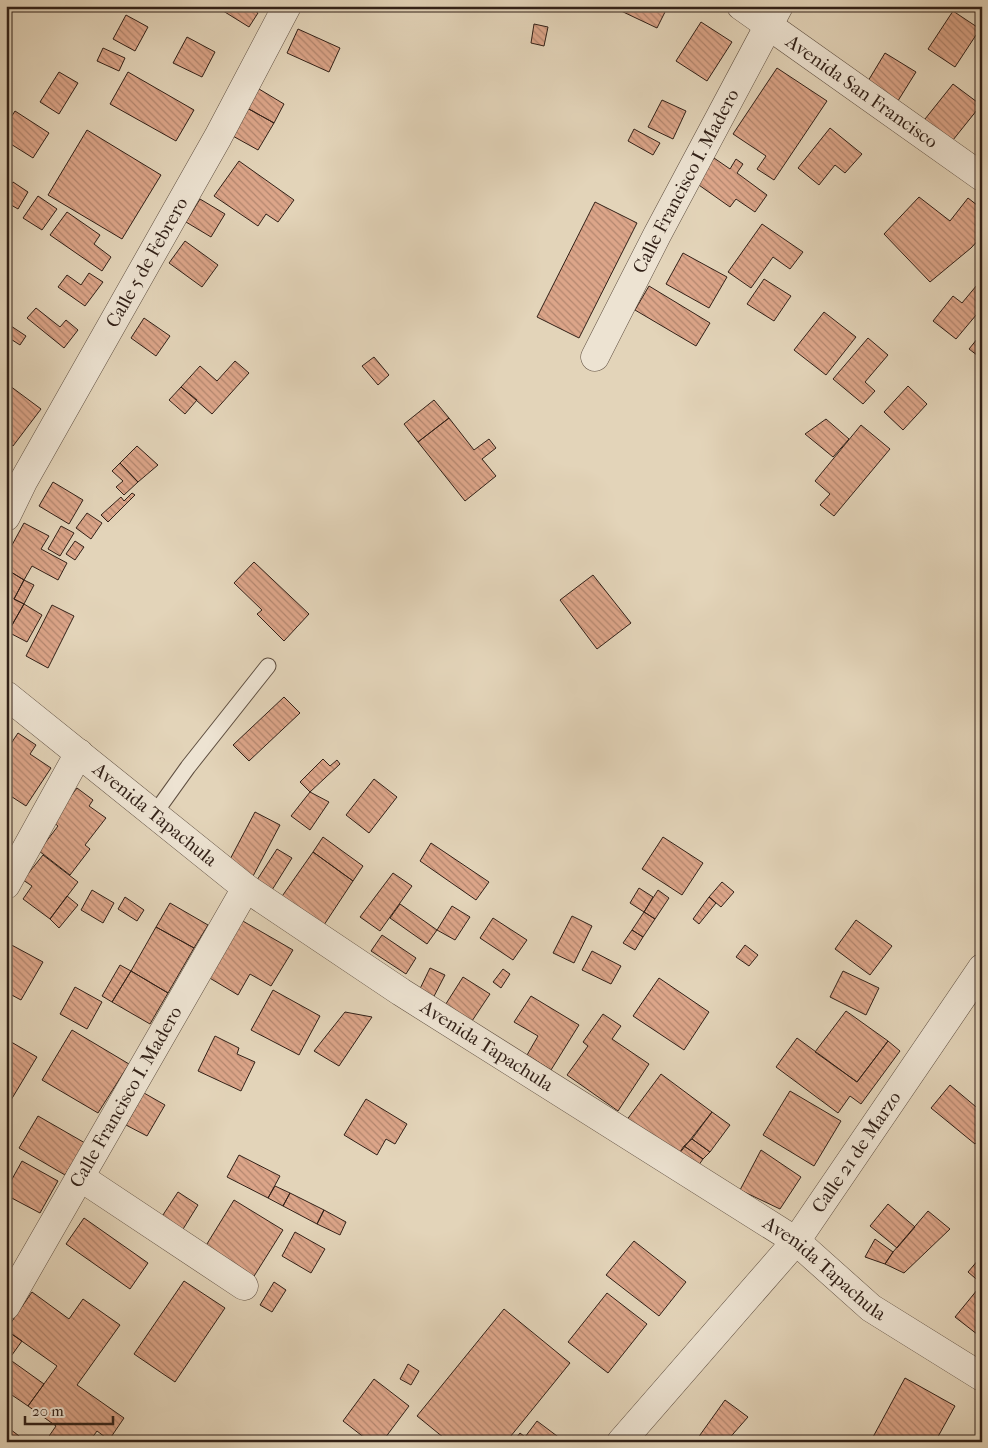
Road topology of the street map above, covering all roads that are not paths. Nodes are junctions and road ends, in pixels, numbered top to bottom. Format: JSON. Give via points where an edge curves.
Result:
{"nodes":[{"id":1,"x":287,"y":6,"type":"edge"},
{"id":2,"x":741,"y":6,"type":"edge"},
{"id":3,"x":774,"y":16,"type":"edge"},
{"id":4,"x":982,"y":177,"type":"edge"},
{"id":5,"x":595,"y":357,"type":"dead end"},
{"id":6,"x":6,"y":517,"type":"edge"},
{"id":7,"x":268,"y":666,"type":"dead end"},
{"id":8,"x":6,"y":695,"type":"edge"},
{"id":9,"x":79,"y":753,"type":"junction"},
{"id":10,"x":155,"y":813,"type":"junction"},
{"id":11,"x":6,"y":885,"type":"edge"},
{"id":12,"x":246,"y":888,"type":"junction"},
{"id":13,"x":982,"y":968,"type":"edge"},
{"id":14,"x":80,"y":1177,"type":"junction"},
{"id":15,"x":796,"y":1241,"type":"junction"},
{"id":16,"x":244,"y":1286,"type":"dead end"},
{"id":17,"x":6,"y":1306,"type":"edge"},
{"id":18,"x":982,"y":1377,"type":"edge"},
{"id":19,"x":630,"y":1439,"type":"edge"}],
"edges":[{"from":1,"to":6,"type":"street","name":"Calle 5 de Febrero","via":[[218,137]]},
{"from":2,"to":3,"type":"street","name":"Avenida San Francisco"},
{"from":3,"to":4,"type":"street","name":"Avenida San Francisco"},
{"from":3,"to":5,"type":"street","name":"Calle Francisco I. Madero"},
{"from":7,"to":10,"type":"lane"},
{"from":8,"to":9,"type":"street","name":"Avenida Tapachula"},
{"from":9,"to":10,"type":"street","name":"Avenida Tapachula"},
{"from":9,"to":11,"type":"street"},
{"from":10,"to":12,"type":"street","name":"Avenida Tapachula"},
{"from":12,"to":14,"type":"street","name":"Calle Francisco I. Madero"},
{"from":12,"to":15,"type":"street","name":"Avenida Tapachula","via":[[401,992]]},
{"from":13,"to":15,"type":"street","name":"Calle 21 de Marzo"},
{"from":14,"to":16,"type":"street"},
{"from":14,"to":17,"type":"street","name":"Calle Francisco I. Madero"},
{"from":15,"to":18,"type":"street","name":"Avenida Tapachula","via":[[871,1308]]},
{"from":15,"to":19,"type":"street","name":"Calle 21 de Marzo"}]}
